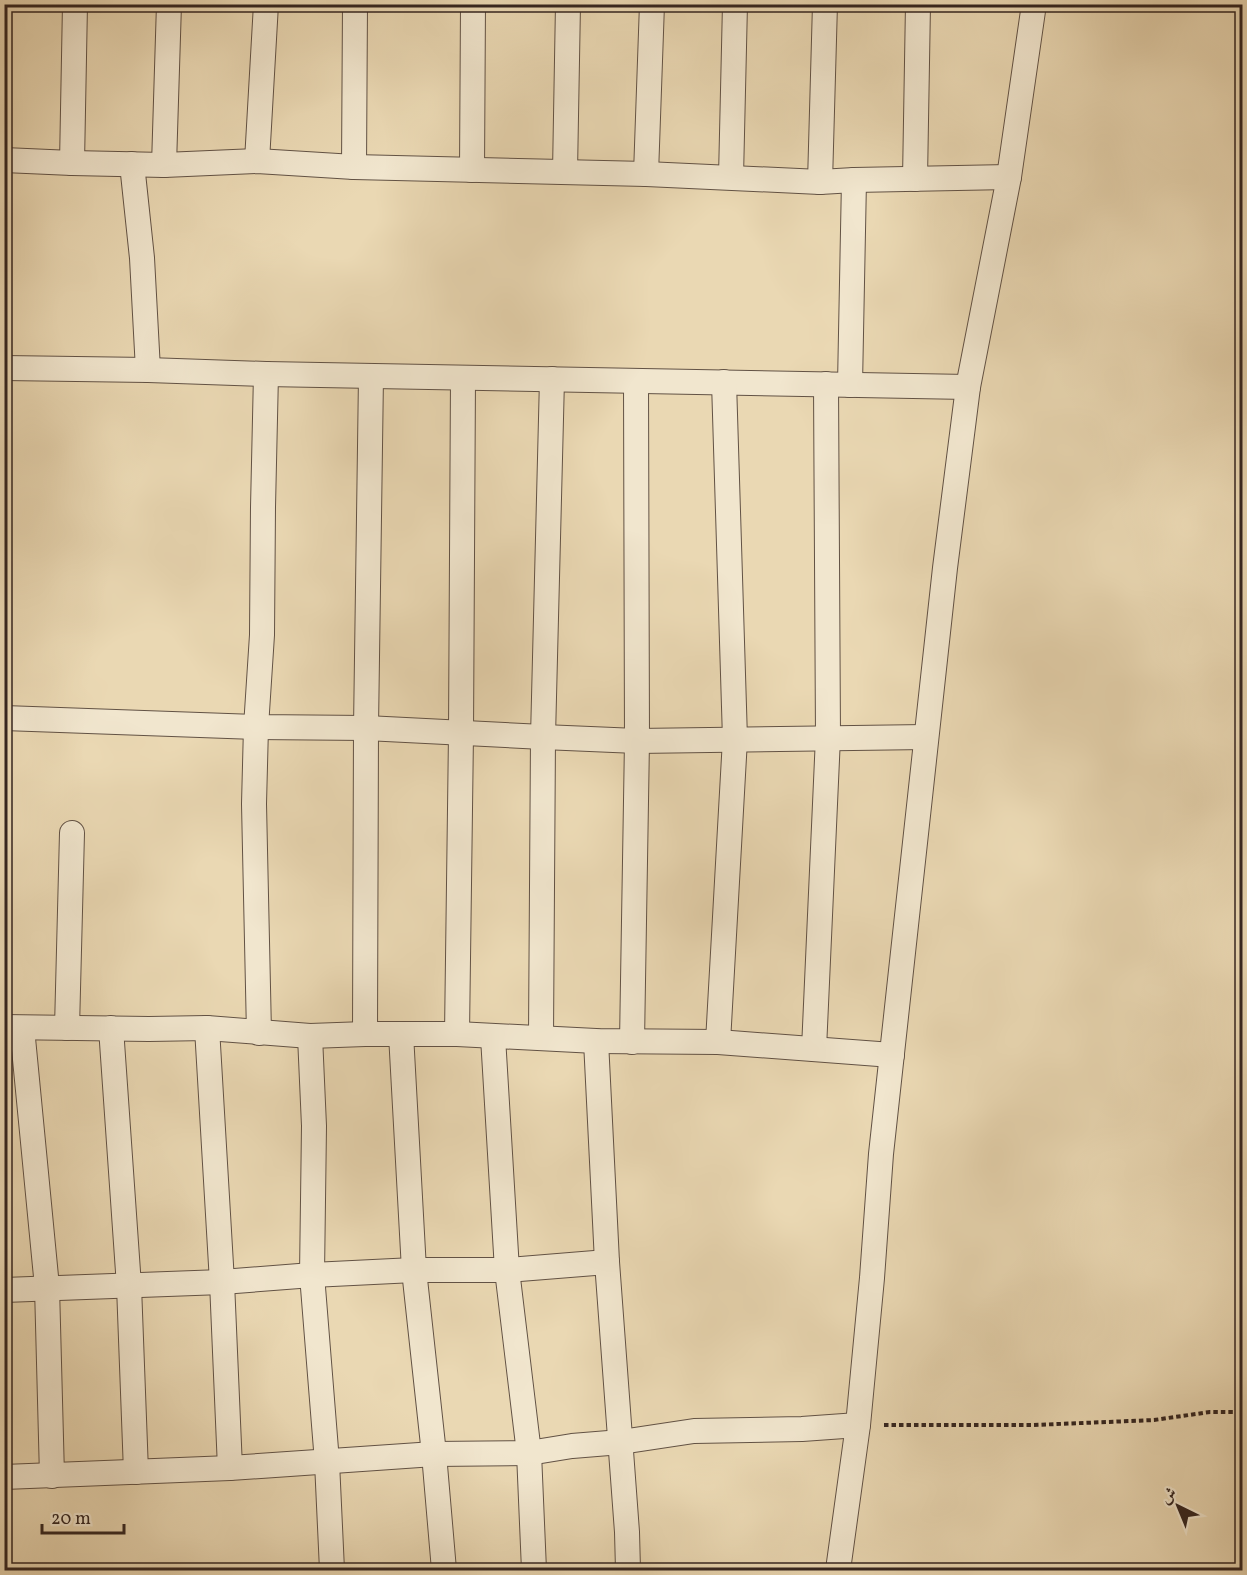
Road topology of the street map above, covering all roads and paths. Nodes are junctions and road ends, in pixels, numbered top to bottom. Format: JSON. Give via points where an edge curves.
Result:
{"nodes":[{"id":1,"x":75,"y":4,"type":"edge"},
{"id":2,"x":169,"y":4,"type":"edge"},
{"id":3,"x":266,"y":4,"type":"edge"},
{"id":4,"x":355,"y":4,"type":"edge"},
{"id":5,"x":473,"y":4,"type":"edge"},
{"id":6,"x":568,"y":4,"type":"edge"},
{"id":7,"x":652,"y":4,"type":"edge"},
{"id":8,"x":735,"y":4,"type":"edge"},
{"id":9,"x":825,"y":4,"type":"edge"},
{"id":10,"x":918,"y":4,"type":"edge"},
{"id":11,"x":1034,"y":4,"type":"edge"},
{"id":12,"x":4,"y":160,"type":"edge"},
{"id":13,"x":257,"y":161,"type":"junction"},
{"id":14,"x":72,"y":164,"type":"junction"},
{"id":15,"x":132,"y":164,"type":"junction"},
{"id":16,"x":164,"y":165,"type":"junction"},
{"id":17,"x":354,"y":167,"type":"junction"},
{"id":18,"x":472,"y":170,"type":"junction"},
{"id":19,"x":565,"y":172,"type":"junction"},
{"id":20,"x":646,"y":174,"type":"junction"},
{"id":21,"x":731,"y":177,"type":"junction"},
{"id":22,"x":1009,"y":177,"type":"junction"},
{"id":23,"x":915,"y":179,"type":"junction"},
{"id":24,"x":854,"y":180,"type":"junction"},
{"id":25,"x":820,"y":182,"type":"junction"},
{"id":26,"x":4,"y":368,"type":"edge"},
{"id":27,"x":148,"y":370,"type":"junction"},
{"id":28,"x":266,"y":374,"type":"junction"},
{"id":29,"x":371,"y":376,"type":"junction"},
{"id":30,"x":463,"y":378,"type":"junction"},
{"id":31,"x":552,"y":379,"type":"junction"},
{"id":32,"x":636,"y":381,"type":"junction"},
{"id":33,"x":724,"y":382,"type":"junction"},
{"id":34,"x":826,"y":384,"type":"junction"},
{"id":35,"x":850,"y":385,"type":"junction"},
{"id":36,"x":968,"y":387,"type":"junction"},
{"id":37,"x":4,"y":718,"type":"edge"},
{"id":38,"x":256,"y":727,"type":"junction"},
{"id":39,"x":366,"y":728,"type":"junction"},
{"id":40,"x":462,"y":734,"type":"junction"},
{"id":41,"x":926,"y":736,"type":"junction"},
{"id":42,"x":543,"y":737,"type":"junction"},
{"id":43,"x":828,"y":737,"type":"junction"},
{"id":44,"x":735,"y":739,"type":"junction"},
{"id":45,"x":637,"y":741,"type":"junction"},
{"id":46,"x":72,"y":833,"type":"dead end"},
{"id":47,"x":13,"y":1028,"type":"edge"},
{"id":48,"x":67,"y":1028,"type":"junction"},
{"id":49,"x":111,"y":1028,"type":"junction"},
{"id":50,"x":207,"y":1028,"type":"junction"},
{"id":51,"x":260,"y":1033,"type":"junction"},
{"id":52,"x":365,"y":1034,"type":"junction"},
{"id":53,"x":401,"y":1034,"type":"junction"},
{"id":54,"x":457,"y":1034,"type":"junction"},
{"id":55,"x":310,"y":1036,"type":"junction"},
{"id":56,"x":493,"y":1037,"type":"junction"},
{"id":57,"x":541,"y":1037,"type":"junction"},
{"id":58,"x":596,"y":1041,"type":"junction"},
{"id":59,"x":632,"y":1042,"type":"junction"},
{"id":60,"x":718,"y":1042,"type":"junction"},
{"id":61,"x":814,"y":1049,"type":"junction"},
{"id":62,"x":892,"y":1055,"type":"junction"},
{"id":63,"x":607,"y":1262,"type":"junction"},
{"id":64,"x":414,"y":1270,"type":"junction"},
{"id":65,"x":507,"y":1270,"type":"junction"},
{"id":66,"x":312,"y":1275,"type":"junction"},
{"id":67,"x":222,"y":1282,"type":"junction"},
{"id":68,"x":129,"y":1286,"type":"junction"},
{"id":69,"x":47,"y":1287,"type":"junction"},
{"id":70,"x":4,"y":1290,"type":"edge"},
{"id":71,"x":1242,"y":1412,"type":"edge"},
{"id":72,"x":858,"y":1425,"type":"junction"},
{"id":73,"x":621,"y":1442,"type":"junction"},
{"id":74,"x":434,"y":1454,"type":"junction"},
{"id":75,"x":529,"y":1454,"type":"junction"},
{"id":76,"x":327,"y":1462,"type":"junction"},
{"id":77,"x":230,"y":1468,"type":"junction"},
{"id":78,"x":136,"y":1472,"type":"junction"},
{"id":79,"x":52,"y":1476,"type":"junction"},
{"id":80,"x":4,"y":1477,"type":"edge"},
{"id":81,"x":332,"y":1570,"type":"edge"},
{"id":82,"x":444,"y":1570,"type":"edge"},
{"id":83,"x":534,"y":1570,"type":"edge"},
{"id":84,"x":628,"y":1570,"type":"edge"},
{"id":85,"x":838,"y":1570,"type":"edge"}],
"edges":[{"from":1,"to":14,"type":"street"},
{"from":2,"to":16,"type":"street"},
{"from":3,"to":13,"type":"street"},
{"from":4,"to":17,"type":"street"},
{"from":5,"to":18,"type":"street"},
{"from":6,"to":19,"type":"street"},
{"from":7,"to":20,"type":"street"},
{"from":8,"to":21,"type":"street"},
{"from":9,"to":25,"type":"street"},
{"from":10,"to":23,"type":"street"},
{"from":11,"to":22,"type":"street"},
{"from":12,"to":14,"type":"street"},
{"from":13,"to":16,"type":"street"},
{"from":13,"to":17,"type":"street"},
{"from":14,"to":15,"type":"street"},
{"from":15,"to":16,"type":"street"},
{"from":15,"to":27,"type":"street"},
{"from":17,"to":18,"type":"street"},
{"from":18,"to":19,"type":"street"},
{"from":19,"to":20,"type":"street"},
{"from":20,"to":21,"type":"street"},
{"from":21,"to":25,"type":"street"},
{"from":22,"to":23,"type":"street"},
{"from":22,"to":36,"type":"street"},
{"from":23,"to":24,"type":"street"},
{"from":24,"to":25,"type":"street"},
{"from":24,"to":35,"type":"street"},
{"from":26,"to":27,"type":"street"},
{"from":27,"to":28,"type":"street"},
{"from":28,"to":29,"type":"street"},
{"from":28,"to":38,"type":"street","via":[[262,635]]},
{"from":29,"to":30,"type":"street"},
{"from":29,"to":39,"type":"street"},
{"from":30,"to":31,"type":"street"},
{"from":30,"to":40,"type":"street"},
{"from":31,"to":32,"type":"street"},
{"from":31,"to":42,"type":"street"},
{"from":32,"to":33,"type":"street"},
{"from":32,"to":45,"type":"street"},
{"from":33,"to":34,"type":"street"},
{"from":33,"to":44,"type":"street"},
{"from":34,"to":35,"type":"street"},
{"from":34,"to":43,"type":"street"},
{"from":35,"to":36,"type":"street"},
{"from":36,"to":41,"type":"street"},
{"from":37,"to":38,"type":"street"},
{"from":38,"to":39,"type":"street"},
{"from":38,"to":51,"type":"street","via":[[254,804]]},
{"from":39,"to":40,"type":"street"},
{"from":39,"to":52,"type":"street"},
{"from":40,"to":42,"type":"street"},
{"from":40,"to":54,"type":"street"},
{"from":41,"to":43,"type":"street"},
{"from":41,"to":62,"type":"street"},
{"from":42,"to":45,"type":"street"},
{"from":42,"to":57,"type":"street"},
{"from":43,"to":44,"type":"street"},
{"from":43,"to":61,"type":"street"},
{"from":44,"to":45,"type":"street"},
{"from":44,"to":60,"type":"street"},
{"from":45,"to":59,"type":"street"},
{"from":46,"to":48,"type":"street"},
{"from":47,"to":48,"type":"street"},
{"from":47,"to":69,"type":"street"},
{"from":48,"to":49,"type":"street"},
{"from":49,"to":50,"type":"street"},
{"from":49,"to":68,"type":"street"},
{"from":50,"to":51,"type":"street"},
{"from":50,"to":67,"type":"street"},
{"from":51,"to":55,"type":"street"},
{"from":52,"to":53,"type":"street"},
{"from":52,"to":55,"type":"street"},
{"from":53,"to":54,"type":"street"},
{"from":53,"to":64,"type":"street"},
{"from":54,"to":56,"type":"street"},
{"from":55,"to":66,"type":"street","via":[[314,1126]]},
{"from":56,"to":57,"type":"street"},
{"from":56,"to":65,"type":"street"},
{"from":57,"to":58,"type":"street"},
{"from":58,"to":59,"type":"street"},
{"from":58,"to":63,"type":"street"},
{"from":59,"to":60,"type":"street"},
{"from":60,"to":61,"type":"street"},
{"from":61,"to":62,"type":"street"},
{"from":62,"to":72,"type":"street"},
{"from":63,"to":65,"type":"street"},
{"from":63,"to":73,"type":"street"},
{"from":64,"to":65,"type":"street"},
{"from":64,"to":66,"type":"street"},
{"from":64,"to":74,"type":"street"},
{"from":65,"to":75,"type":"street"},
{"from":66,"to":67,"type":"street"},
{"from":66,"to":76,"type":"street"},
{"from":67,"to":68,"type":"street"},
{"from":67,"to":77,"type":"street"},
{"from":68,"to":69,"type":"street"},
{"from":68,"to":78,"type":"street"},
{"from":69,"to":70,"type":"street"},
{"from":69,"to":79,"type":"street"},
{"from":71,"to":72,"type":"path","via":[[1034,1425]]},
{"from":72,"to":73,"type":"street","via":[[694,1431]]},
{"from":72,"to":85,"type":"street"},
{"from":73,"to":75,"type":"street"},
{"from":73,"to":84,"type":"street"},
{"from":74,"to":75,"type":"street"},
{"from":74,"to":76,"type":"street"},
{"from":74,"to":82,"type":"street"},
{"from":75,"to":83,"type":"street"},
{"from":76,"to":77,"type":"street"},
{"from":76,"to":81,"type":"street"},
{"from":77,"to":78,"type":"street"},
{"from":78,"to":79,"type":"street"},
{"from":79,"to":80,"type":"street"}]}
